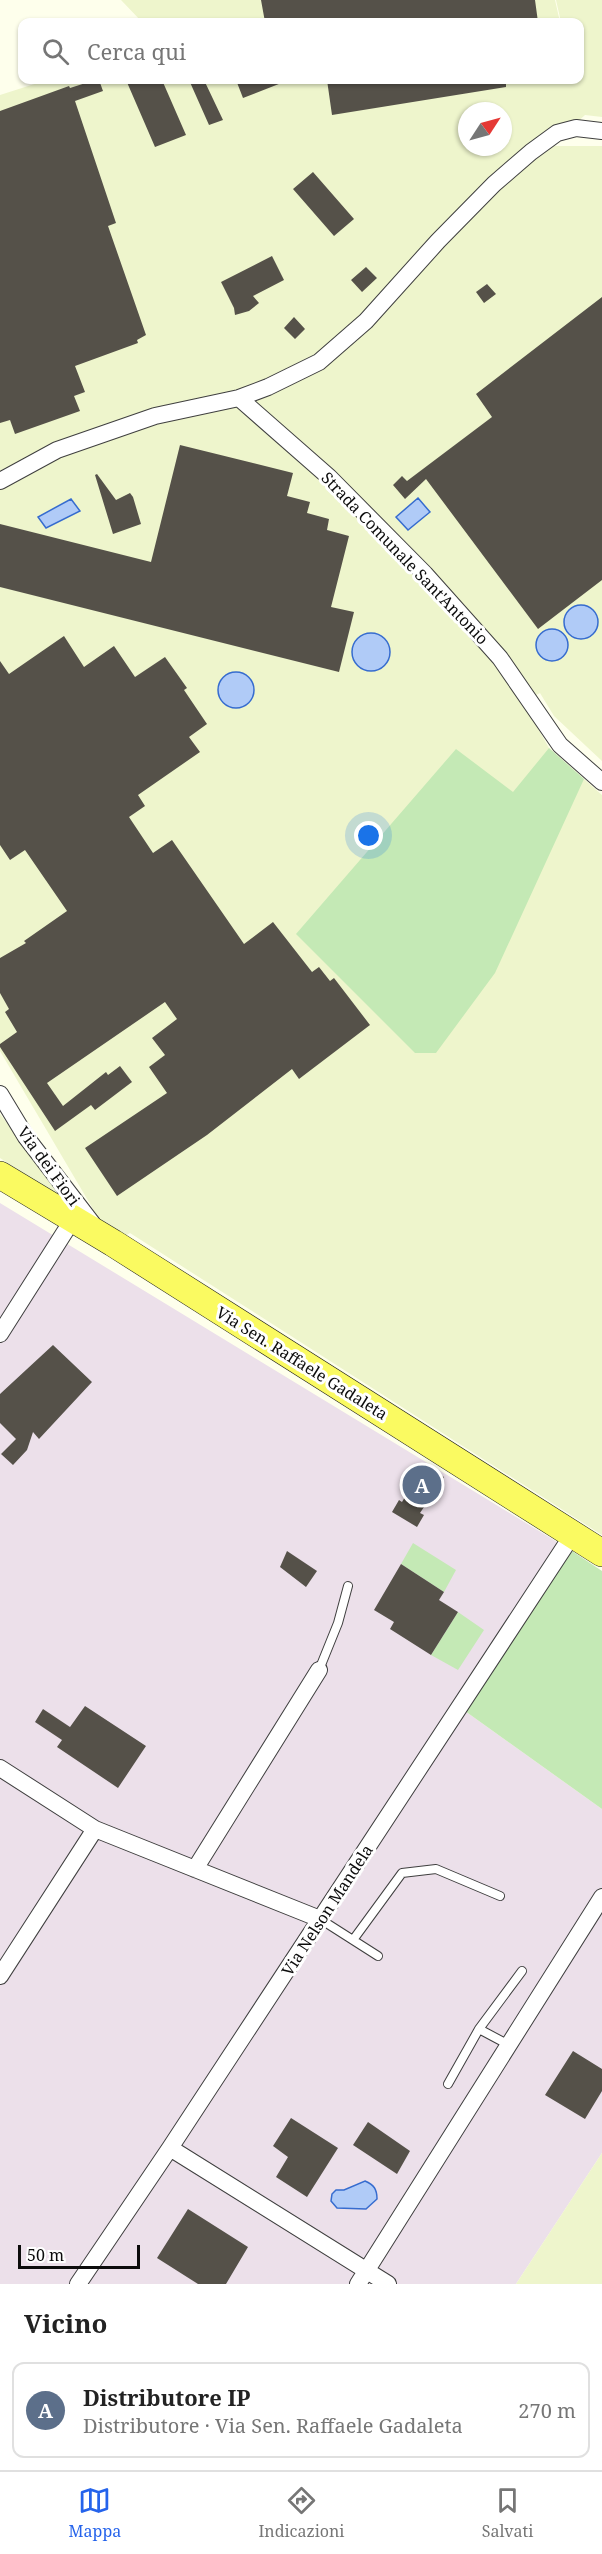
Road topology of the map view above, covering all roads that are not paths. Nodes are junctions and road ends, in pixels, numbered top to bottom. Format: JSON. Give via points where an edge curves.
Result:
{"nodes":[{"id":1,"x":602,"y":132,"type":"edge"},
{"id":2,"x":238,"y":398,"type":"junction"},
{"id":3,"x":0,"y":481,"type":"edge"},
{"id":4,"x":602,"y":782,"type":"edge"},
{"id":5,"x":0,"y":1094,"type":"edge"},
{"id":6,"x":0,"y":1174,"type":"edge"},
{"id":7,"x":73,"y":1219,"type":"junction"},
{"id":8,"x":101,"y":1236,"type":"junction"},
{"id":9,"x":0,"y":1334,"type":"edge"},
{"id":10,"x":573,"y":1534,"type":"junction"},
{"id":11,"x":602,"y":1553,"type":"edge"},
{"id":12,"x":348,"y":1587,"type":"dead end"},
{"id":13,"x":319,"y":1670,"type":"joint"},
{"id":14,"x":0,"y":1768,"type":"edge"},
{"id":15,"x":95,"y":1829,"type":"junction"},
{"id":16,"x":195,"y":1869,"type":"junction"},
{"id":17,"x":500,"y":1896,"type":"dead end"},
{"id":18,"x":602,"y":1897,"type":"edge"},
{"id":19,"x":320,"y":1919,"type":"junction"},
{"id":20,"x":353,"y":1940,"type":"junction"},
{"id":21,"x":378,"y":1956,"type":"dead end"},
{"id":22,"x":522,"y":1971,"type":"dead end"},
{"id":23,"x":0,"y":1976,"type":"edge"},
{"id":24,"x":479,"y":2030,"type":"junction"},
{"id":25,"x":509,"y":2045,"type":"junction"},
{"id":26,"x":448,"y":2084,"type":"dead end"},
{"id":27,"x":170,"y":2148,"type":"junction"},
{"id":28,"x":362,"y":2278,"type":"edge"},
{"id":29,"x":78,"y":2284,"type":"edge"},
{"id":30,"x":388,"y":2284,"type":"edge"}],
"edges":[{"from":1,"to":2,"type":"street","via":[[566,130],[539,145],[494,184],[366,321],[319,362]]},
{"from":2,"to":3,"type":"street","via":[[155,416],[57,450]]},
{"from":2,"to":4,"type":"street","name":"Strada Comunale Sant'Antonio","via":[[329,477],[425,574],[500,658],[560,745]]},
{"from":5,"to":8,"type":"street","name":"Via dei Fiori","via":[[26,1137]]},
{"from":6,"to":7,"type":"main road","name":"Via Sen. Raffaele Gadaleta"},
{"from":7,"to":8,"type":"main road","name":"Via Sen. Raffaele Gadaleta"},
{"from":7,"to":9,"type":"street"},
{"from":8,"to":10,"type":"main road","name":"Via Sen. Raffaele Gadaleta"},
{"from":10,"to":11,"type":"main road","name":"Via Sen. Raffaele Gadaleta"},
{"from":10,"to":19,"type":"street","name":"Via Nelson Mandela"},
{"from":12,"to":13,"type":"lane"},
{"from":13,"to":16,"type":"street"},
{"from":14,"to":15,"type":"street"},
{"from":15,"to":16,"type":"street"},
{"from":15,"to":23,"type":"street"},
{"from":16,"to":19,"type":"street"},
{"from":17,"to":20,"type":"lane","via":[[436,1869],[402,1873]]},
{"from":18,"to":25,"type":"street"},
{"from":19,"to":20,"type":"lane"},
{"from":19,"to":27,"type":"street","name":"Via Nelson Mandela"},
{"from":20,"to":21,"type":"lane"},
{"from":22,"to":24,"type":"lane"},
{"from":24,"to":25,"type":"lane"},
{"from":24,"to":26,"type":"lane"},
{"from":25,"to":28,"type":"street"},
{"from":27,"to":28,"type":"street"},
{"from":27,"to":29,"type":"street","name":"Via Nelson Mandela"},
{"from":28,"to":30,"type":"street"}]}
